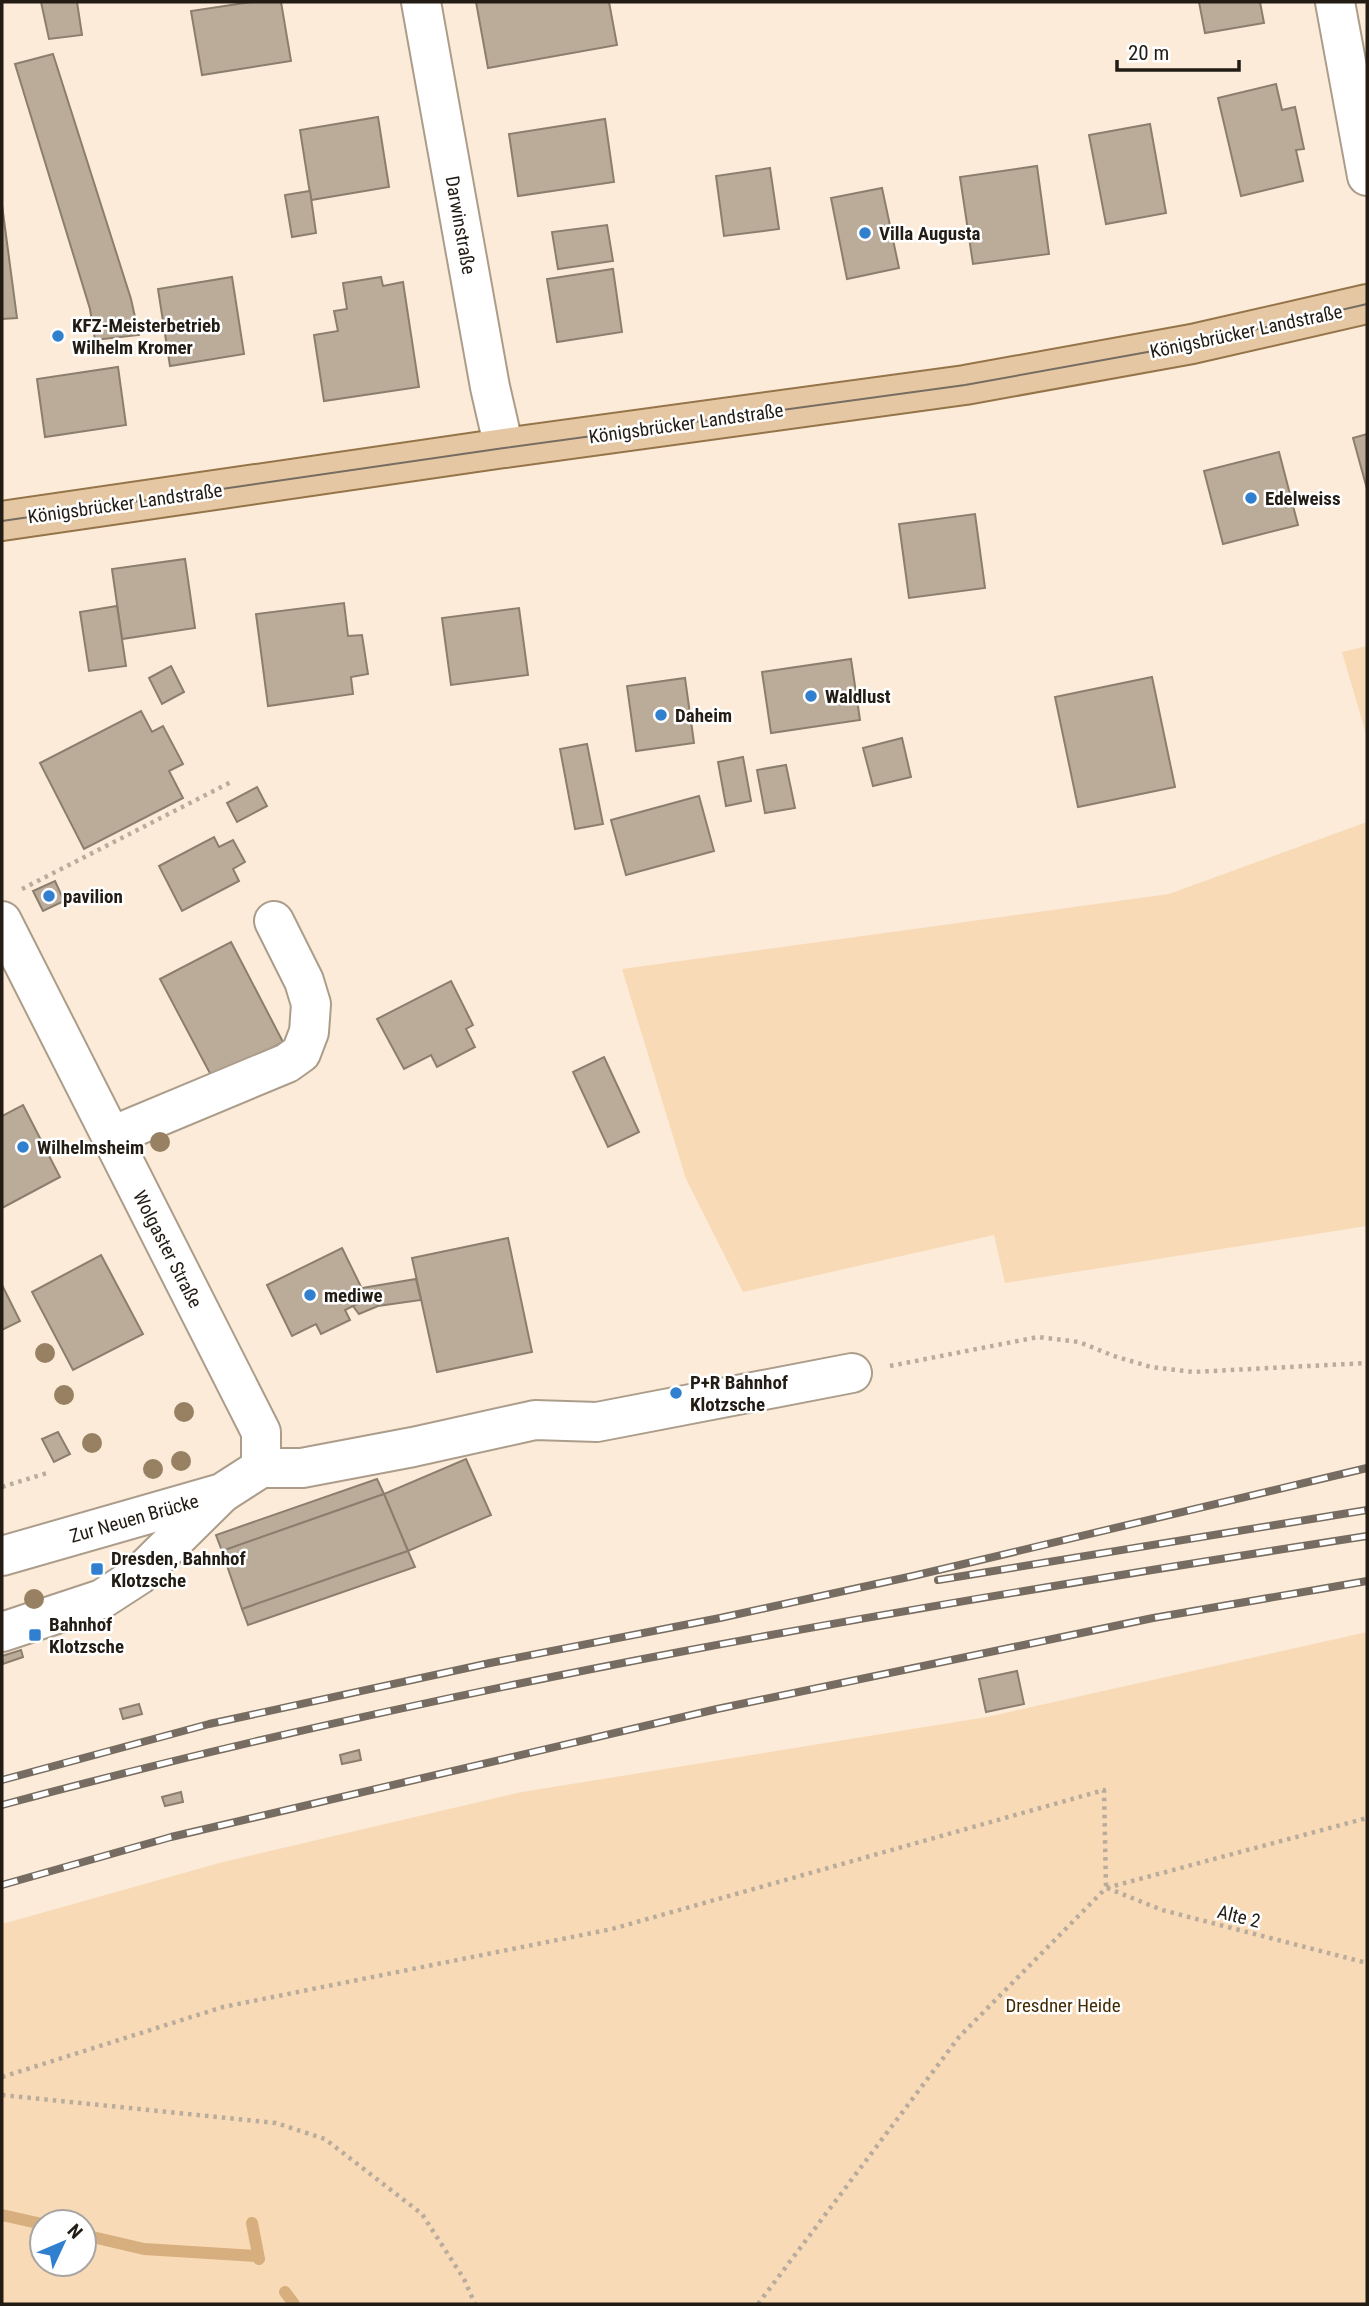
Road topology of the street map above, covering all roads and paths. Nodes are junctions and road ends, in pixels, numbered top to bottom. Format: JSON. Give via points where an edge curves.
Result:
{"nodes":[{"id":1,"x":421,"y":2,"type":"edge"},
{"id":2,"x":1335,"y":2,"type":"edge"},
{"id":3,"x":1367,"y":176,"type":"edge"},
{"id":4,"x":1367,"y":304,"type":"edge"},
{"id":5,"x":504,"y":448,"type":"junction"},
{"id":6,"x":2,"y":521,"type":"edge"},
{"id":7,"x":233,"y":781,"type":"dead end"},
{"id":8,"x":27,"y":886,"type":"dead end"},
{"id":9,"x":2,"y":921,"type":"edge"},
{"id":10,"x":274,"y":921,"type":"dead end"},
{"id":11,"x":112,"y":1136,"type":"junction"},
{"id":12,"x":1367,"y":1363,"type":"edge"},
{"id":13,"x":852,"y":1373,"type":"joint"},
{"id":14,"x":261,"y":1468,"type":"junction"},
{"id":15,"x":50,"y":1472,"type":"dead end"},
{"id":16,"x":2,"y":1487,"type":"edge"},
{"id":17,"x":222,"y":1493,"type":"junction"},
{"id":18,"x":2,"y":1556,"type":"edge"},
{"id":19,"x":2,"y":1632,"type":"edge"},
{"id":20,"x":1367,"y":1818,"type":"edge"},
{"id":21,"x":1106,"y":1888,"type":"junction"},
{"id":22,"x":1367,"y":1963,"type":"edge"},
{"id":23,"x":2,"y":2077,"type":"edge"},
{"id":24,"x":2,"y":2095,"type":"edge"},
{"id":25,"x":475,"y":2304,"type":"edge"},
{"id":26,"x":758,"y":2304,"type":"edge"}],
"edges":[{"from":1,"to":5,"type":"street","name":"Darwinstraße"},
{"from":2,"to":3,"type":"street"},
{"from":4,"to":5,"type":"main road","name":"Königsbrücker Landstraße","via":[[1192,344],[965,385]]},
{"from":5,"to":6,"type":"main road","name":"Königsbrücker Landstraße"},
{"from":7,"to":8,"type":"path"},
{"from":9,"to":11,"type":"street","name":"Wolgaster Straße"},
{"from":10,"to":11,"type":"street","via":[[311,1004],[309,1032],[301,1053],[287,1063]]},
{"from":11,"to":14,"type":"street","name":"Wolgaster Straße","via":[[261,1433]]},
{"from":12,"to":13,"type":"path","via":[[1193,1372],[1151,1367],[1079,1342],[1038,1337]]},
{"from":13,"to":14,"type":"street","via":[[597,1422],[535,1420],[302,1468]]},
{"from":14,"to":17,"type":"street","name":"Zur Neuen Brücke"},
{"from":15,"to":16,"type":"path"},
{"from":17,"to":18,"type":"street","name":"Zur Neuen Brücke"},
{"from":17,"to":19,"type":"street","via":[[139,1575],[102,1599]]},
{"from":20,"to":21,"type":"path"},
{"from":21,"to":22,"type":"path","name":"Alte 2","via":[[1162,1910]]},
{"from":21,"to":23,"type":"path","via":[[1104,1790],[612,1929],[223,2007]]},
{"from":21,"to":26,"type":"path","via":[[959,2037]]},
{"from":24,"to":25,"type":"path","via":[[276,2123],[325,2139],[422,2214]]}]}
